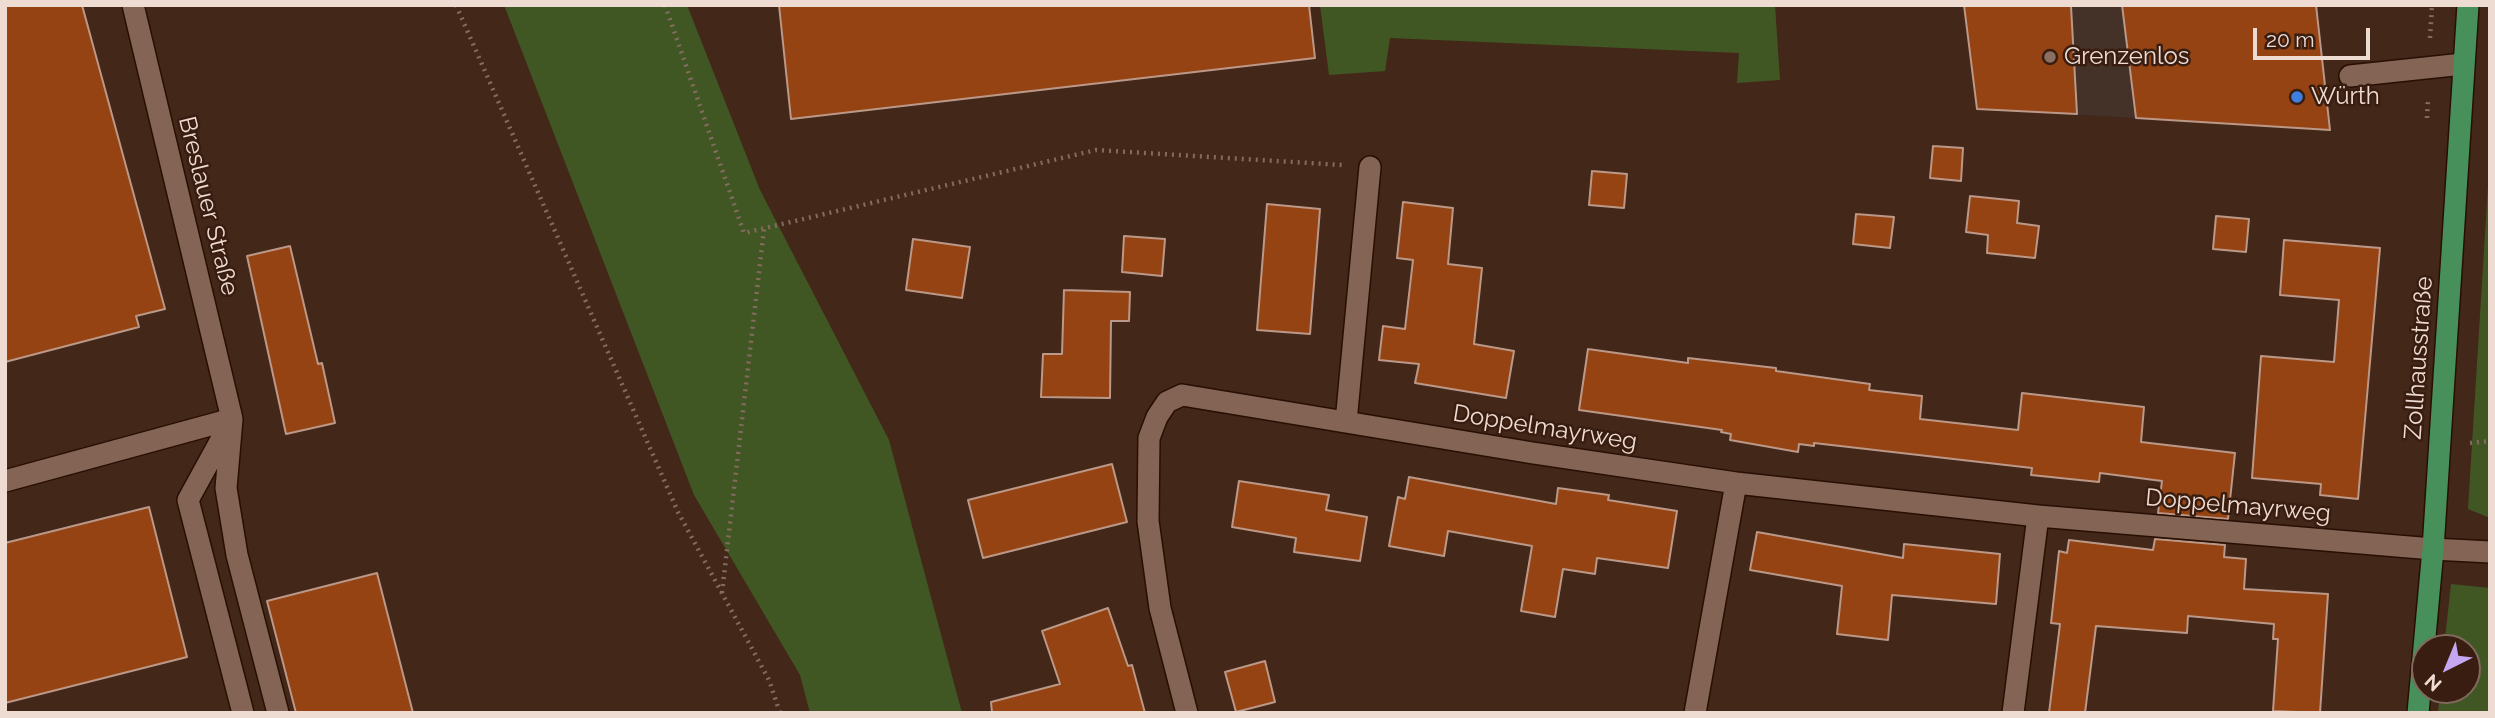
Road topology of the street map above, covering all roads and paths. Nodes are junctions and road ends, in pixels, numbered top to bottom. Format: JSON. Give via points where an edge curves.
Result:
{"nodes":[{"id":1,"x":133,"y":5,"type":"edge"},
{"id":2,"x":456,"y":5,"type":"edge"},
{"id":3,"x":665,"y":5,"type":"edge"},
{"id":4,"x":2468,"y":5,"type":"edge"},
{"id":5,"x":2463,"y":64,"type":"junction"},
{"id":6,"x":2350,"y":76,"type":"dead end"},
{"id":7,"x":1370,"y":167,"type":"joint"},
{"id":8,"x":764,"y":229,"type":"junction"},
{"id":9,"x":232,"y":419,"type":"junction"},
{"id":10,"x":1346,"y":422,"type":"junction"},
{"id":11,"x":5,"y":481,"type":"edge"},
{"id":12,"x":1736,"y":483,"type":"junction"},
{"id":13,"x":2038,"y":516,"type":"junction"},
{"id":14,"x":2433,"y":549,"type":"junction"},
{"id":15,"x":2490,"y":552,"type":"edge"},
{"id":16,"x":722,"y":593,"type":"junction"},
{"id":17,"x":274,"y":712,"type":"edge"},
{"id":18,"x":243,"y":713,"type":"edge"},
{"id":19,"x":780,"y":713,"type":"edge"},
{"id":20,"x":1187,"y":713,"type":"edge"},
{"id":21,"x":1695,"y":713,"type":"edge"},
{"id":22,"x":2013,"y":713,"type":"edge"},
{"id":23,"x":2418,"y":713,"type":"edge"}],
"edges":[{"from":1,"to":9,"type":"street","name":"Breslauer Straße"},
{"from":2,"to":16,"type":"path","via":[[678,512]]},
{"from":3,"to":8,"type":"path","via":[[744,233]]},
{"from":4,"to":5,"type":"main road","name":"Zollhausstraße"},
{"from":5,"to":6,"type":"street"},
{"from":5,"to":14,"type":"main road","name":"Zollhausstraße"},
{"from":7,"to":8,"type":"path","via":[[1096,150]]},
{"from":7,"to":10,"type":"street"},
{"from":8,"to":16,"type":"path"},
{"from":9,"to":11,"type":"street"},
{"from":9,"to":17,"type":"street","name":"Breslauer Straße","via":[[226,488]]},
{"from":9,"to":18,"type":"street","via":[[188,500]]},
{"from":10,"to":12,"type":"street","name":"Doppelmayrweg"},
{"from":10,"to":20,"type":"street","name":"Doppelmayrweg","via":[[1182,395],[1167,402],[1157,417],[1149,438],[1148,521],[1160,608]]},
{"from":12,"to":13,"type":"street","name":"Doppelmayrweg"},
{"from":12,"to":21,"type":"street"},
{"from":13,"to":14,"type":"street","name":"Doppelmayrweg"},
{"from":13,"to":22,"type":"street"},
{"from":14,"to":15,"type":"street","name":"Doppelmayrweg"},
{"from":14,"to":23,"type":"main road","name":"Zollhausstraße"},
{"from":16,"to":19,"type":"path","via":[[769,680]]}]}
